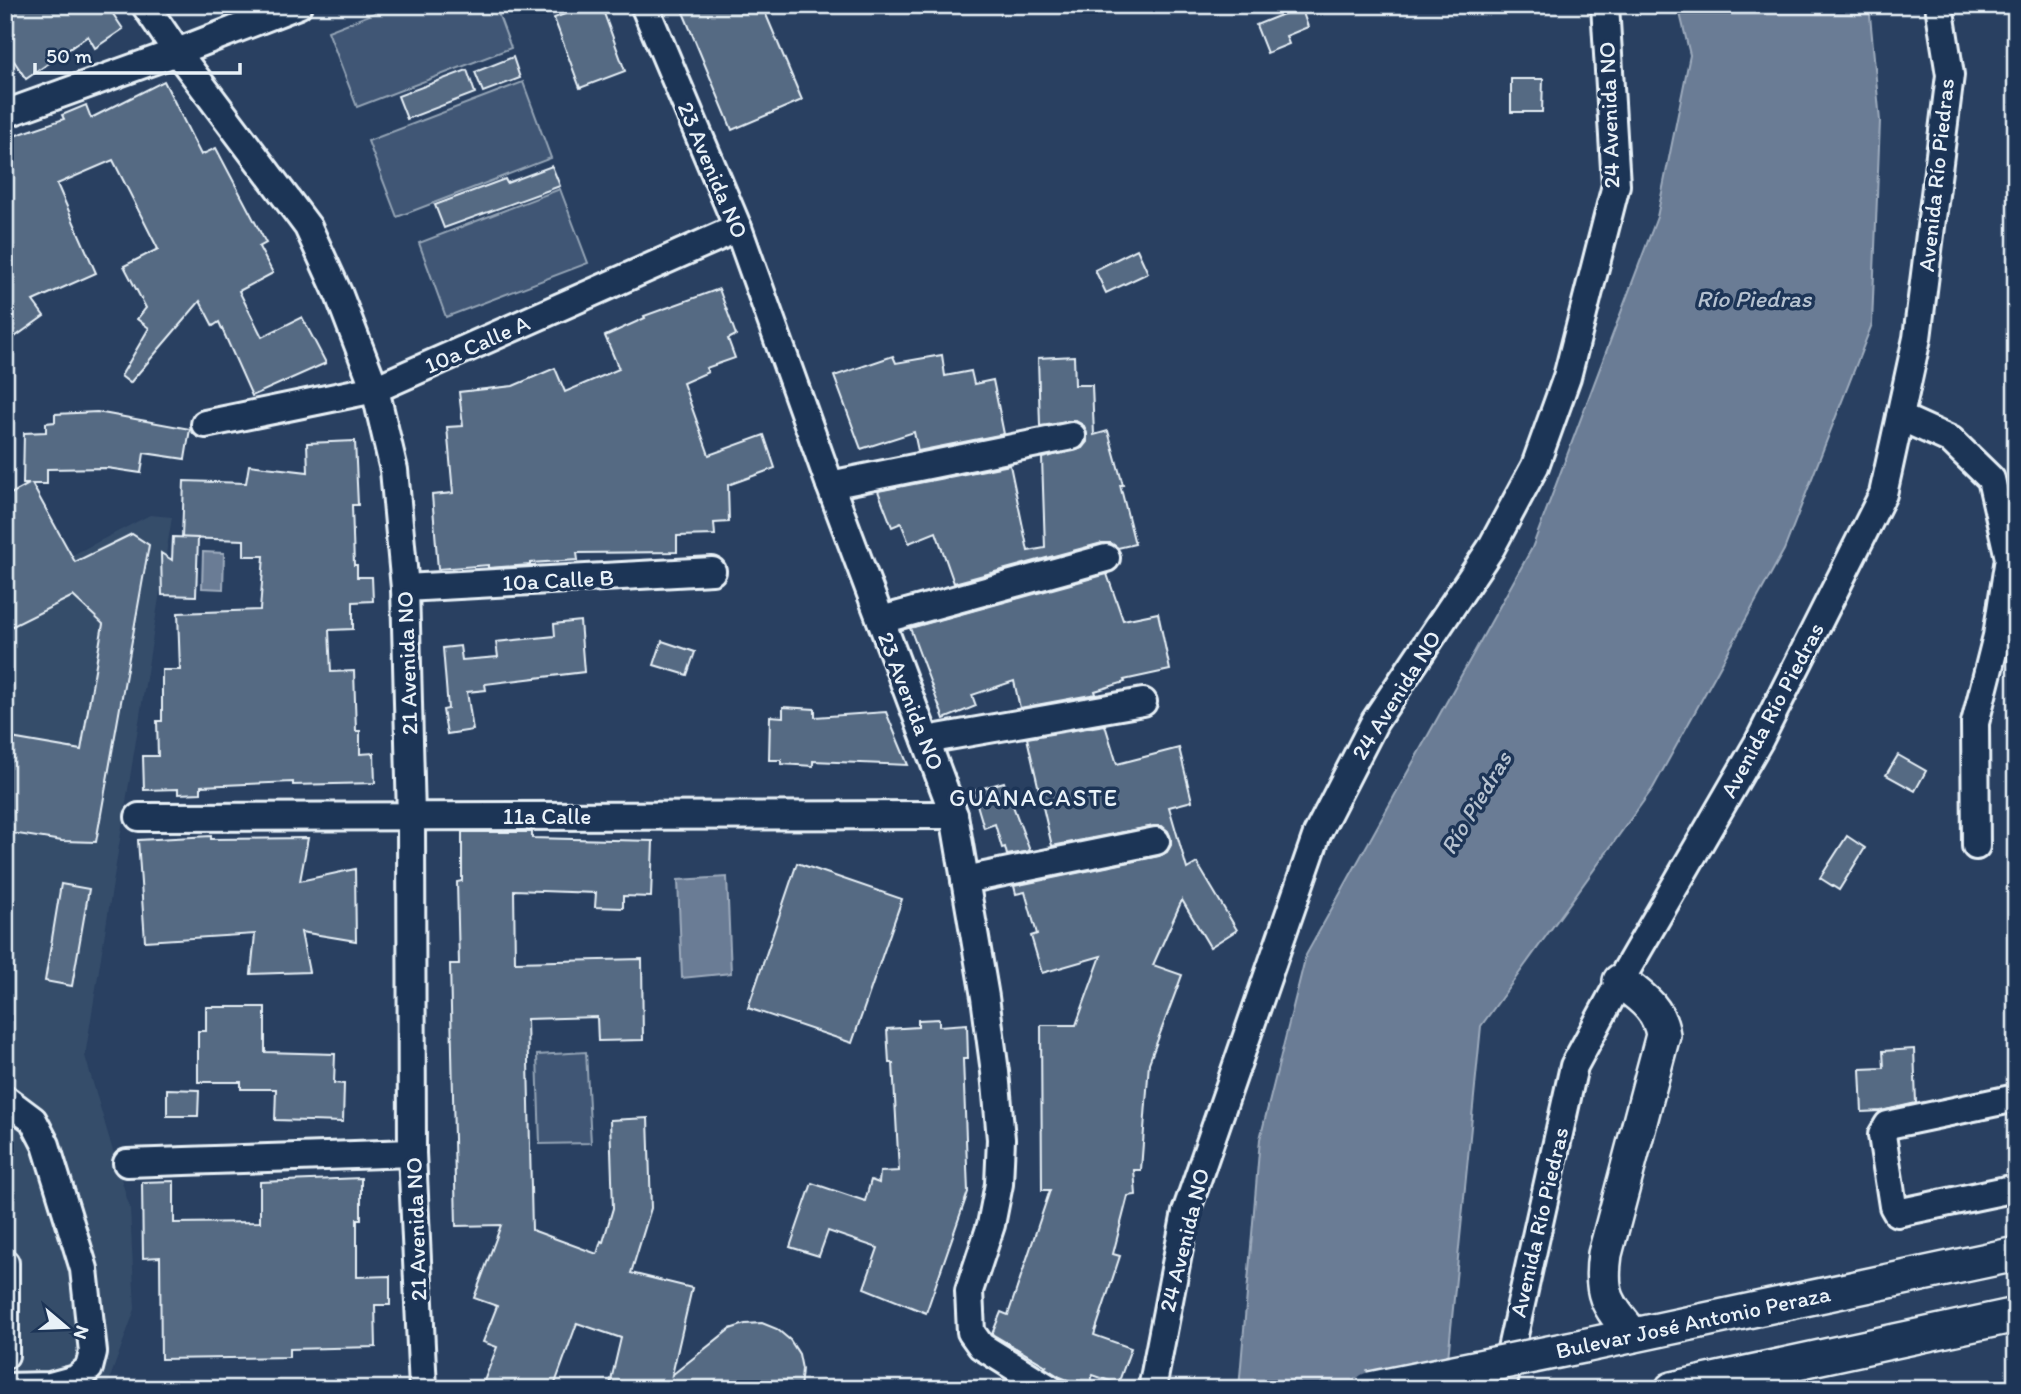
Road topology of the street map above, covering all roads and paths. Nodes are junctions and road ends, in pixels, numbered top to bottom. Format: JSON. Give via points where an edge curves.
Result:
{"nodes":[{"id":1,"x":145,"y":5,"type":"edge"},
{"id":2,"x":298,"y":5,"type":"edge"},
{"id":3,"x":644,"y":5,"type":"edge"},
{"id":4,"x":1605,"y":5,"type":"edge"},
{"id":5,"x":1939,"y":5,"type":"edge"},
{"id":6,"x":177,"y":52,"type":"junction"},
{"id":7,"x":5,"y":114,"type":"edge"},
{"id":8,"x":738,"y":228,"type":"junction"},
{"id":9,"x":375,"y":389,"type":"junction"},
{"id":10,"x":1900,"y":417,"type":"junction"},
{"id":11,"x":205,"y":424,"type":"dead end"},
{"id":12,"x":1072,"y":436,"type":"dead end"},
{"id":13,"x":830,"y":485,"type":"junction"},
{"id":14,"x":1106,"y":558,"type":"dead end"},
{"id":15,"x":712,"y":571,"type":"dead end"},
{"id":16,"x":405,"y":588,"type":"junction"},
{"id":17,"x":881,"y":620,"type":"junction"},
{"id":18,"x":1143,"y":702,"type":"dead end"},
{"id":19,"x":926,"y":740,"type":"junction"},
{"id":20,"x":954,"y":816,"type":"junction"},
{"id":21,"x":139,"y":817,"type":"dead end"},
{"id":22,"x":411,"y":817,"type":"junction"},
{"id":23,"x":1156,"y":841,"type":"dead end"},
{"id":24,"x":1976,"y":846,"type":"dead end"},
{"id":25,"x":965,"y":880,"type":"junction"},
{"id":26,"x":1620,"y":981,"type":"junction"},
{"id":27,"x":2016,"y":1098,"type":"edge"},
{"id":28,"x":5,"y":1099,"type":"edge"},
{"id":29,"x":412,"y":1153,"type":"junction"},
{"id":30,"x":127,"y":1163,"type":"dead end"},
{"id":31,"x":2016,"y":1188,"type":"edge"},
{"id":32,"x":2016,"y":1254,"type":"edge"},
{"id":33,"x":5,"y":1263,"type":"edge"},
{"id":34,"x":2016,"y":1315,"type":"edge"},
{"id":35,"x":1633,"y":1335,"type":"junction"},
{"id":36,"x":5,"y":1355,"type":"edge"},
{"id":37,"x":1723,"y":1382,"type":"edge"},
{"id":38,"x":5,"y":1387,"type":"edge"},
{"id":39,"x":423,"y":1389,"type":"edge"},
{"id":40,"x":1051,"y":1389,"type":"edge"},
{"id":41,"x":1152,"y":1389,"type":"edge"},
{"id":42,"x":1370,"y":1389,"type":"edge"},
{"id":43,"x":1502,"y":1389,"type":"edge"},
{"id":44,"x":1672,"y":1389,"type":"edge"}],
"edges":[{"from":1,"to":6,"type":"street","name":"21 Avenida NO"},
{"from":2,"to":6,"type":"street"},
{"from":3,"to":8,"type":"street","name":"23 Avenida NO"},
{"from":4,"to":41,"type":"street","name":"24 Avenida NO","via":[[1616,185],[1567,377],[1535,466],[1491,548],[1375,721],[1317,834],[1186,1212]]},
{"from":5,"to":10,"type":"street","name":"Avenida Río Piedras","via":[[1950,75],[1917,338]]},
{"from":6,"to":7,"type":"street"},
{"from":6,"to":9,"type":"street","name":"21 Avenida NO","via":[[308,227]]},
{"from":8,"to":9,"type":"street","name":"10a Calle A"},
{"from":8,"to":13,"type":"street","name":"23 Avenida NO"},
{"from":9,"to":11,"type":"street","name":"10a Calle A"},
{"from":9,"to":16,"type":"street","name":"21 Avenida NO","via":[[394,470]]},
{"from":10,"to":24,"type":"street","via":[[1951,440],[1991,479],[2009,558],[1997,636],[1975,723]]},
{"from":10,"to":26,"type":"street","name":"Avenida Río Piedras","via":[[1883,494],[1759,741]]},
{"from":12,"to":13,"type":"street"},
{"from":13,"to":17,"type":"street","name":"23 Avenida NO"},
{"from":14,"to":17,"type":"street"},
{"from":15,"to":16,"type":"street","name":"10a Calle B"},
{"from":16,"to":22,"type":"street","name":"21 Avenida NO"},
{"from":17,"to":19,"type":"street","name":"23 Avenida NO"},
{"from":18,"to":19,"type":"street"},
{"from":19,"to":20,"type":"street","name":"23 Avenida NO"},
{"from":20,"to":22,"type":"street","name":"11a Calle"},
{"from":20,"to":25,"type":"street","name":"23 Avenida NO"},
{"from":21,"to":22,"type":"street","name":"11a Calle"},
{"from":22,"to":29,"type":"street","name":"21 Avenida NO"},
{"from":23,"to":25,"type":"street"},
{"from":25,"to":40,"type":"street","name":"23 Avenida NO","via":[[985,997],[1001,1139],[997,1198],[970,1291],[971,1332],[981,1346]]},
{"from":26,"to":35,"type":"main road","via":[[1651,1005],[1663,1035],[1602,1275],[1609,1305]]},
{"from":26,"to":43,"type":"street","name":"Avenida Río Piedras","via":[[1574,1066]]},
{"from":27,"to":31,"type":"street","via":[[1888,1125],[1882,1135],[1892,1206],[1897,1213]]},
{"from":28,"to":38,"type":"street","via":[[33,1120],[46,1145],[84,1269],[93,1352],[89,1368],[76,1379],[50,1386]]},
{"from":29,"to":30,"type":"street"},
{"from":29,"to":39,"type":"street","name":"21 Avenida NO"},
{"from":32,"to":35,"type":"main road","name":"Bulevar José Antonio Peraza"},
{"from":33,"to":36,"type":"street"},
{"from":34,"to":37,"type":"main road"},
{"from":35,"to":42,"type":"main road","name":"Bulevar José Antonio Peraza","bridge":true},
{"from":37,"to":44,"type":"main road"}]}
